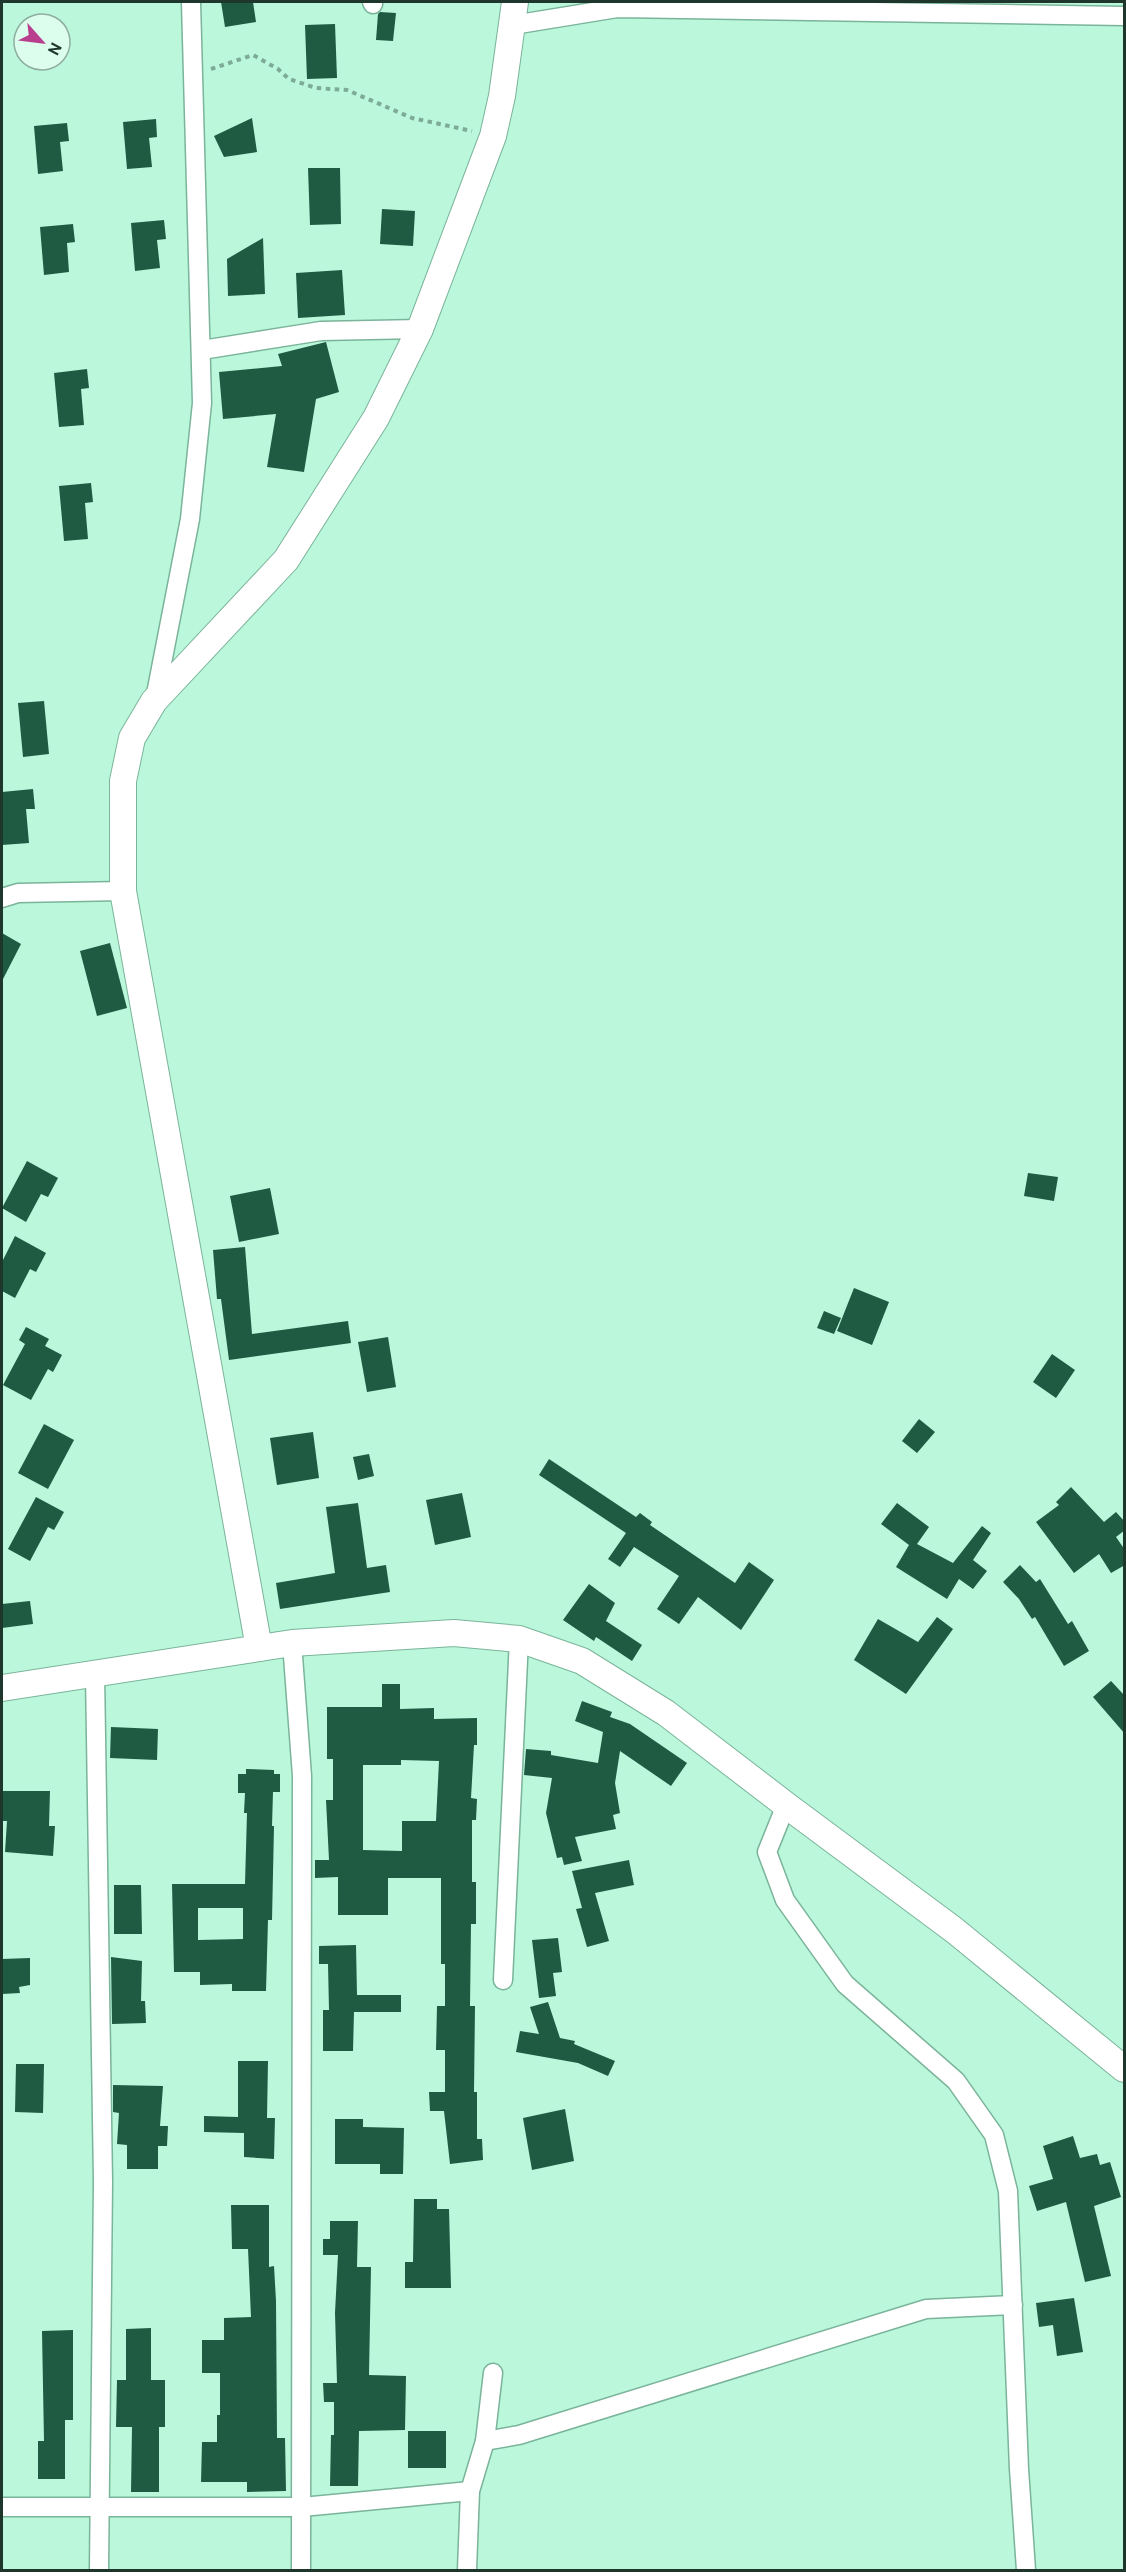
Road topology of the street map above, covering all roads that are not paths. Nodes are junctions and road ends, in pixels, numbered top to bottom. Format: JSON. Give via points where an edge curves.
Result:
{"nodes":[{"id":1,"x":191,"y":2,"type":"edge"},
{"id":2,"x":1117,"y":11,"type":"edge"},
{"id":3,"x":514,"y":13,"type":"edge"},
{"id":4,"x":420,"y":328,"type":"junction"},
{"id":5,"x":202,"y":350,"type":"junction"},
{"id":6,"x":154,"y":701,"type":"junction"},
{"id":7,"x":123,"y":891,"type":"junction"},
{"id":8,"x":2,"y":898,"type":"edge"},
{"id":9,"x":519,"y":1639,"type":"junction"},
{"id":10,"x":292,"y":1643,"type":"junction"},
{"id":11,"x":259,"y":1648,"type":"junction"},
{"id":12,"x":95,"y":1673,"type":"junction"},
{"id":13,"x":2,"y":1688,"type":"edge"},
{"id":14,"x":786,"y":1805,"type":"junction"},
{"id":15,"x":503,"y":1980,"type":"dead end"},
{"id":16,"x":1125,"y":2069,"type":"edge"},
{"id":17,"x":1013,"y":2305,"type":"junction"},
{"id":18,"x":493,"y":2373,"type":"dead end"},
{"id":19,"x":485,"y":2441,"type":"junction"},
{"id":20,"x":470,"y":2491,"type":"junction"},
{"id":21,"x":99,"y":2506,"type":"junction"},
{"id":22,"x":302,"y":2506,"type":"junction"},
{"id":23,"x":2,"y":2507,"type":"edge"},
{"id":24,"x":99,"y":2571,"type":"edge"},
{"id":25,"x":301,"y":2571,"type":"edge"},
{"id":26,"x":466,"y":2571,"type":"edge"},
{"id":27,"x":1026,"y":2571,"type":"edge"}],
"edges":[{"from":1,"to":5,"type":"street"},
{"from":2,"to":3,"type":"street","via":[[616,8]]},
{"from":3,"to":4,"type":"main road","via":[[493,136]]},
{"from":4,"to":5,"type":"street","via":[[321,331]]},
{"from":4,"to":6,"type":"main road","via":[[376,418],[286,560]]},
{"from":5,"to":6,"type":"street","via":[[202,403],[190,519]]},
{"from":6,"to":7,"type":"main road","via":[[132,738],[123,781]]},
{"from":7,"to":8,"type":"street","via":[[18,893]]},
{"from":7,"to":11,"type":"main road"},
{"from":9,"to":10,"type":"main road","via":[[454,1633]]},
{"from":9,"to":14,"type":"main road","via":[[582,1661],[666,1713]]},
{"from":9,"to":15,"type":"street"},
{"from":10,"to":11,"type":"main road"},
{"from":10,"to":22,"type":"street","via":[[302,1776]]},
{"from":11,"to":12,"type":"main road"},
{"from":12,"to":13,"type":"main road"},
{"from":12,"to":21,"type":"street","via":[[104,2182]]},
{"from":14,"to":16,"type":"main road","via":[[954,1930]]},
{"from":14,"to":17,"type":"street","via":[[767,1852],[785,1900],[845,1984],[956,2080],[994,2134],[1008,2191]]},
{"from":17,"to":19,"type":"street","via":[[926,2309],[519,2435]]},
{"from":17,"to":27,"type":"street"},
{"from":18,"to":19,"type":"street"},
{"from":19,"to":20,"type":"street"},
{"from":20,"to":22,"type":"street"},
{"from":20,"to":26,"type":"street"},
{"from":21,"to":22,"type":"street"},
{"from":21,"to":23,"type":"street"},
{"from":21,"to":24,"type":"street"},
{"from":22,"to":25,"type":"street"}]}
